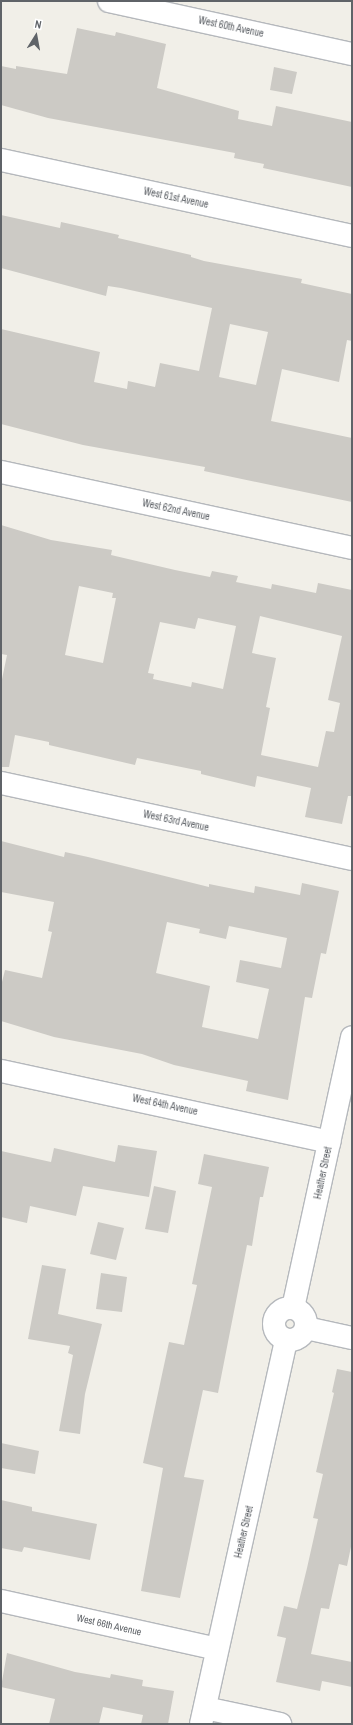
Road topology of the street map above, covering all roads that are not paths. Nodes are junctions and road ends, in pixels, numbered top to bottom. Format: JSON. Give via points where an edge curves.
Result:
{"nodes":[{"id":1,"x":109,"y":1,"type":"edge"},
{"id":2,"x":352,"y":54,"type":"edge"},
{"id":3,"x":1,"y":160,"type":"edge"},
{"id":4,"x":352,"y":236,"type":"edge"},
{"id":5,"x":1,"y":472,"type":"edge"},
{"id":6,"x":352,"y":548,"type":"edge"},
{"id":7,"x":1,"y":783,"type":"edge"},
{"id":8,"x":352,"y":859,"type":"edge"},
{"id":9,"x":352,"y":1037,"type":"edge"},
{"id":10,"x":1,"y":1070,"type":"edge"},
{"id":11,"x":329,"y":1142,"type":"junction"},
{"id":12,"x":293,"y":1308,"type":"junction"},
{"id":13,"x":306,"y":1328,"type":"junction"},
{"id":14,"x":352,"y":1338,"type":"edge"},
{"id":15,"x":286,"y":1340,"type":"junction"},
{"id":16,"x":1,"y":1601,"type":"edge"},
{"id":17,"x":217,"y":1648,"type":"junction"},
{"id":18,"x":203,"y":1716,"type":"edge"},
{"id":19,"x":280,"y":1724,"type":"edge"}],
"edges":[{"from":1,"to":2,"type":"street","name":"West 60th Avenue"},
{"from":3,"to":4,"type":"street","name":"West 61st Avenue"},
{"from":5,"to":6,"type":"street","name":"West 62nd Avenue"},
{"from":7,"to":8,"type":"street","name":"West 63rd Avenue"},
{"from":9,"to":11,"type":"street","name":"Heather Street"},
{"from":10,"to":11,"type":"street","name":"West 64th Avenue"},
{"from":11,"to":12,"type":"street","name":"Heather Street"},
{"from":12,"to":13,"type":"street","via":[[302,1313]]},
{"from":12,"to":15,"type":"street","via":[[282,1310],[274,1323],[277,1334]]},
{"from":13,"to":14,"type":"street"},
{"from":13,"to":15,"type":"street","via":[[301,1336]]},
{"from":15,"to":17,"type":"street","name":"Heather Street"},
{"from":16,"to":17,"type":"street","name":"West 66th Avenue"},
{"from":17,"to":18,"type":"street","name":"Heather Street"},
{"from":18,"to":19,"type":"street"}]}
